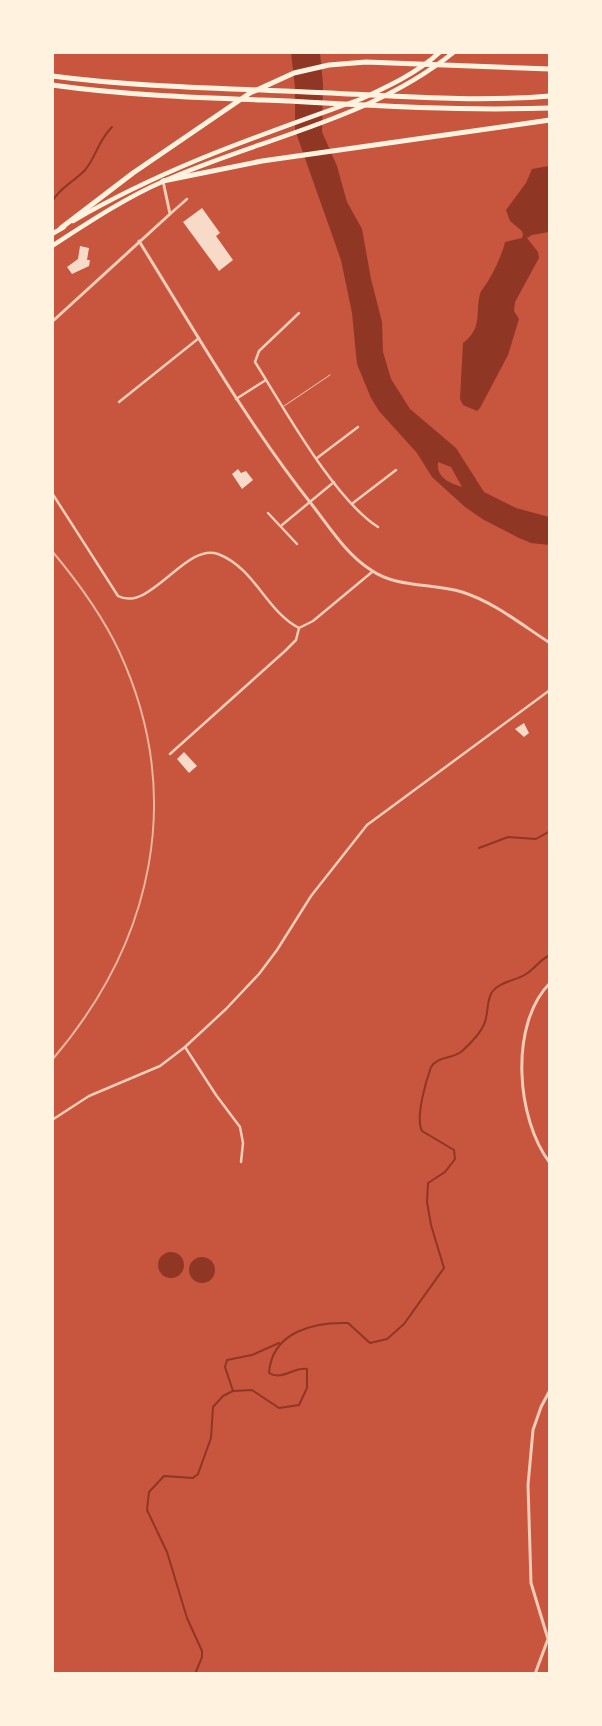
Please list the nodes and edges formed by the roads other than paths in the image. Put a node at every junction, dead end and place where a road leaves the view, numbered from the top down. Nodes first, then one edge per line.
1 (440, 52) edge
2 (454, 52) edge
3 (550, 69) edge
4 (52, 76) edge
5 (52, 85) edge
6 (550, 96) edge
7 (550, 108) edge
8 (550, 120) edge
9 (164, 181) junction
10 (187, 199) dead end
11 (170, 214) junction
12 (61, 228) junction
13 (52, 234) edge
14 (139, 241) junction
15 (52, 246) edge
16 (299, 314) dead end
17 (53, 320) edge
18 (199, 338) junction
19 (330, 375) dead end
20 (266, 380) junction
21 (236, 398) junction
22 (120, 402) dead end
23 (283, 406) junction
24 (358, 427) dead end
25 (317, 458) junction
26 (396, 470) dead end
27 (334, 482) junction
28 (52, 493) edge
29 (310, 502) junction
30 (353, 503) junction
31 (268, 513) dead end
32 (282, 525) junction
33 (378, 527) dead end
34 (297, 544) dead end
35 (372, 572) junction
36 (299, 628) junction
37 (550, 643) edge
38 (550, 690) edge
39 (170, 754) dead end
40 (550, 983) edge
41 (185, 1047) junction
42 (52, 1120) edge
43 (241, 1162) dead end
44 (550, 1163) edge
45 (550, 1390) edge
46 (535, 1674) edge

1 - 12 main road
2 - 9 main road
3 - 12 highway
4 - 6 highway
5 - 7 highway
8 - 9 highway
9 - 11 street
9 - 15 main road
10 - 11 street
11 - 14 street
12 - 13 main road
14 - 17 street
14 - 18 street
16 - 20 street
18 - 21 street
18 - 22 street
19 - 23 lane
20 - 21 street
20 - 23 street
21 - 29 street
23 - 25 street
24 - 25 street
25 - 27 street
26 - 30 street
27 - 29 street
27 - 30 street
28 - 36 street
29 - 32 street
29 - 35 street
30 - 33 street
31 - 32 street
32 - 34 street
35 - 36 street
35 - 37 street
36 - 39 street
38 - 41 street
40 - 44 street
41 - 42 street
41 - 43 street
45 - 46 street

